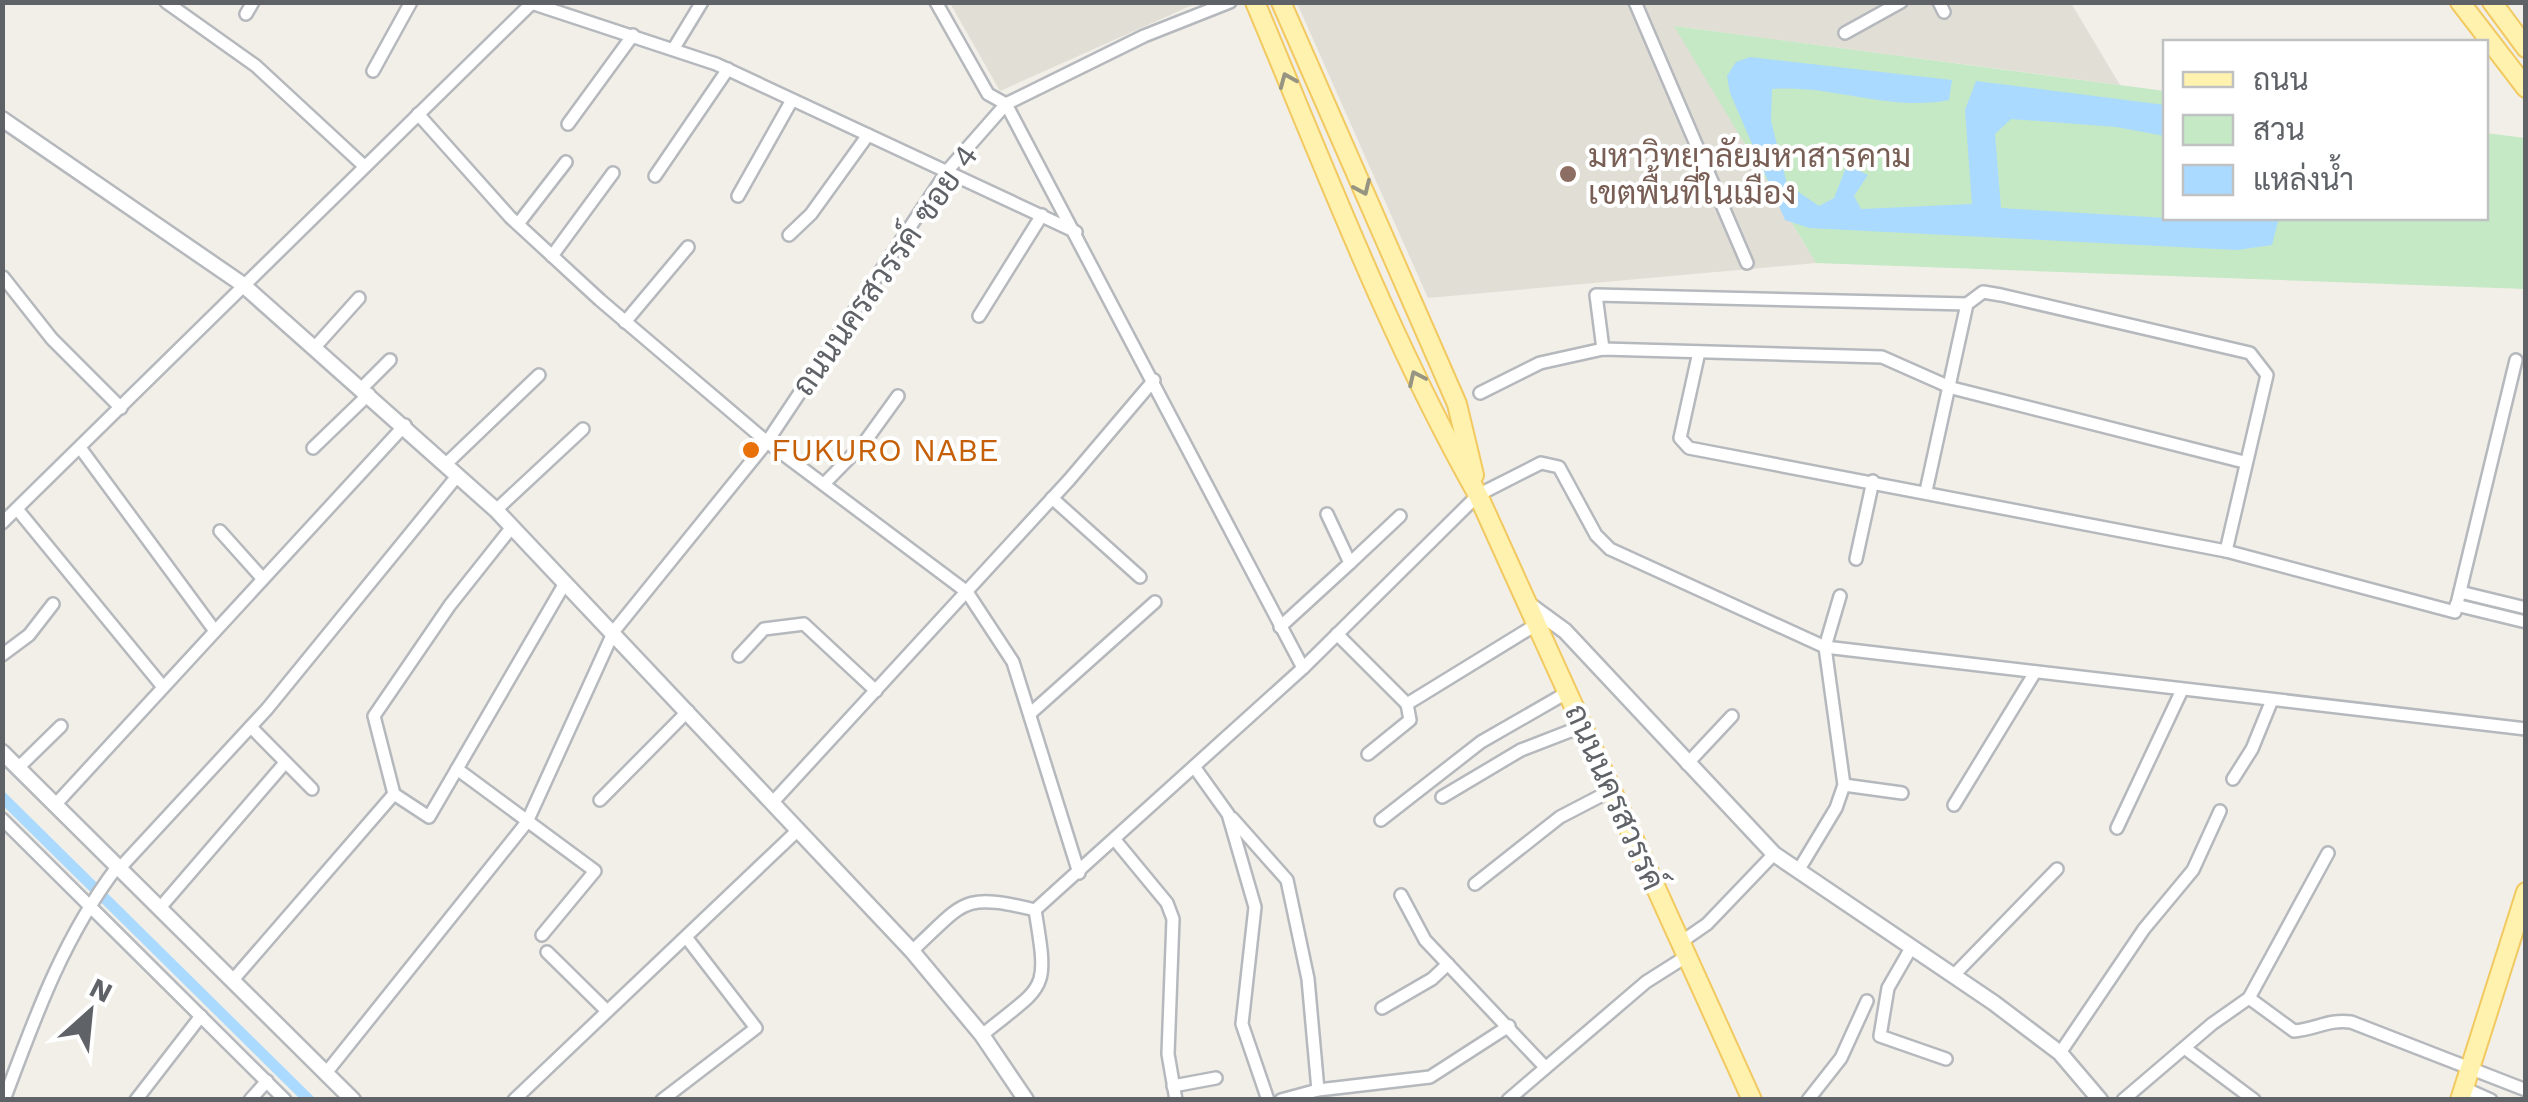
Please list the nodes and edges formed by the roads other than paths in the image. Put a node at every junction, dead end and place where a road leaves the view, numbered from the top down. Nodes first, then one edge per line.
1 (166, 2) edge
2 (196, 2) edge
3 (411, 2) edge
4 (702, 2) edge
5 (936, 2) edge
6 (1230, 2) edge
7 (1255, 2) edge
8 (1280, 2) edge
9 (1635, 2) edge
10 (1900, 2) edge
11 (2460, 2) edge
12 (2492, 2) edge
13 (530, 3) edge
14 (188, 14) junction
15 (1846, 32) dead end
16 (633, 35) junction
17 (2524, 43) edge
18 (674, 48) junction
19 (728, 70) junction
20 (373, 72) dead end
21 (2526, 88) edge
22 (792, 100) junction
23 (1006, 104) junction
24 (418, 114) junction
25 (2, 119) edge
26 (568, 124) dead end
27 (868, 135) junction
28 (566, 162) dead end
29 (364, 166) junction
30 (948, 170) junction
31 (613, 173) dead end
32 (655, 176) dead end
33 (738, 196) dead end
34 (1042, 215) junction
35 (518, 224) junction
36 (1078, 232) junction
37 (789, 235) dead end
38 (688, 247) dead end
39 (552, 256) junction
40 (1747, 263) dead end
41 (4, 277) edge
42 (242, 284) junction
43 (359, 298) dead end
44 (1967, 304) junction
45 (979, 316) dead end
46 (625, 322) junction
47 (316, 348) junction
48 (1604, 349) junction
49 (1699, 352) junction
50 (390, 360) dead end
51 (2516, 360) dead end
52 (539, 375) dead end
53 (1154, 380) junction
54 (1952, 388) junction
55 (366, 391) junction
56 (1480, 393) dead end
57 (898, 396) dead end
58 (121, 408) junction
59 (1462, 417) junction
60 (404, 425) junction
61 (1440, 427) junction
62 (584, 429) dead end
63 (767, 442) junction
64 (313, 448) dead end
65 (81, 449) junction
66 (2244, 462) junction
67 (446, 464) junction
68 (458, 475) junction
69 (1873, 481) junction
70 (824, 484) junction
71 (1926, 491) junction
72 (1478, 495) junction
73 (1052, 498) junction
74 (17, 509) junction
75 (496, 510) junction
76 (1328, 514) dead end
77 (1400, 516) dead end
78 (2, 523) edge
79 (512, 527) junction
80 (220, 531) dead end
81 (2226, 551) junction
82 (1856, 559) dead end
83 (1350, 563) junction
84 (1140, 577) dead end
85 (262, 579) junction
86 (566, 583) junction
87 (967, 592) junction
88 (1840, 596) dead end
89 (2458, 598) junction
90 (1155, 602) dead end
91 (53, 604) dead end
92 (1527, 604) junction
93 (2526, 608) edge
94 (2526, 622) edge
95 (1537, 624) junction
96 (1280, 627) junction
97 (215, 631) junction
98 (614, 631) junction
99 (1337, 634) junction
100 (1824, 647) junction
101 (2, 655) edge
102 (739, 656) dead end
103 (1303, 668) junction
104 (2034, 674) junction
105 (163, 687) junction
106 (2182, 690) junction
107 (876, 691) junction
108 (1568, 692) junction
109 (2272, 700) junction
110 (1407, 704) junction
111 (688, 711) junction
112 (1032, 712) junction
113 (1732, 716) dead end
114 (61, 726) dead end
115 (1583, 726) junction
116 (251, 727) junction
117 (2526, 729) edge
118 (2, 752) edge
119 (1368, 754) dead end
120 (284, 764) junction
121 (1687, 764) junction
122 (18, 768) junction
123 (1195, 768) junction
124 (456, 770) junction
125 (2233, 779) dead end
126 (1844, 785) junction
127 (312, 790) dead end
128 (1612, 790) junction
129 (1902, 793) dead end
130 (394, 794) junction
131 (1442, 798) dead end
132 (600, 800) dead end
133 (772, 803) junction
134 (55, 805) junction
135 (1954, 805) dead end
136 (2220, 811) dead end
137 (1228, 814) junction
138 (3, 820) edge
139 (1381, 820) dead end
140 (527, 822) junction
141 (2118, 828) dead end
142 (797, 831) junction
143 (1116, 840) junction
144 (2328, 853) dead end
145 (1774, 854) junction
146 (118, 868) junction
147 (2057, 869) dead end
148 (1798, 871) junction
149 (1079, 873) junction
150 (1475, 884) dead end
151 (2526, 892) edge
152 (1400, 895) dead end
153 (89, 904) junction
154 (159, 908) junction
155 (1035, 910) junction
156 (542, 934) dead end
157 (686, 937) junction
158 (1911, 948) junction
159 (1684, 949) junction
160 (912, 951) junction
161 (546, 952) dead end
162 (1448, 964) junction
163 (1953, 976) junction
164 (232, 982) junction
165 (2250, 998) junction
166 (1868, 1001) dead end
167 (1382, 1008) dead end
168 (607, 1011) junction
169 (201, 1016) junction
170 (1509, 1026) junction
171 (982, 1035) junction
172 (2186, 1049) junction
173 (2060, 1053) junction
174 (1946, 1059) dead end
175 (2471, 1066) junction
176 (1545, 1067) junction
177 (326, 1073) junction
178 (1216, 1078) dead end
179 (266, 1081) junction
180 (1364, 1085) junction
181 (1174, 1086) junction
182 (1521, 1086) junction
183 (1318, 1090) junction
184 (2526, 1090) edge
185 (2462, 1094) edge
186 (4, 1100) edge
187 (136, 1100) edge
188 (250, 1100) edge
189 (285, 1100) edge
190 (353, 1100) edge
191 (514, 1100) edge
192 (662, 1100) edge
193 (1026, 1100) edge
194 (1176, 1100) edge
195 (1268, 1100) edge
196 (1281, 1100) edge
197 (1368, 1100) edge
198 (1508, 1100) edge
199 (1532, 1100) edge
200 (1752, 1100) edge
201 (1808, 1100) edge
202 (2100, 1100) edge
203 (2123, 1100) edge
204 (2254, 1100) edge
205 (2491, 1100) edge

1 - 14 street
2 - 14 street
3 - 20 street
4 - 18 street
5 - 23 street
6 - 23 street, ถนนนครสวรรค์ ซอย 4
61 -> 7 main road, ถนนนครสวรรค์
8 -> 59 main road, ถนนนครสวรรค์
9 - 40 street
10 - 15 street
11 - 21 main road
12 - 17 main road
13 - 16 street
13 - 24 street
14 - 29 street
16 - 18 street
16 - 26 street
18 - 19 street
19 - 22 street
19 - 32 street
22 - 27 street
22 - 33 street
23 - 30 street, ถนนนครสวรรค์ ซอย 4
23 - 36 street
24 - 29 street
24 - 35 street
25 - 42 street
27 - 30 street
27 - 37 street
28 - 35 street
29 - 42 street
30 - 34 street
30 - 63 street, ถนนนครสวรรค์ ซอย 4
31 - 39 street
34 - 36 street
34 - 45 street
35 - 39 street
36 - 53 street
38 - 46 street
39 - 46 street
41 - 58 street
42 - 47 street
42 - 58 street
43 - 47 street
44 - 48 street
44 - 54 street
44 - 66 street
46 - 63 street
47 - 55 street
48 - 49 street
48 - 56 street
49 - 54 street
49 - 69 street
50 - 55 street
51 - 89 street
52 - 67 street
53 - 73 street
53 - 96 street
54 - 66 street
54 - 71 street
55 - 60 street
55 - 64 street
57 - 70 street
58 - 65 street
59 - 61 main road
59 - 72 main road, ถนนนครสวรรค์
60 - 67 street
60 - 85 street
61 - 72 main road, ถนนนครสวรรค์
62 - 75 street
63 - 70 street
63 - 98 street, ถนนนครสวรรค์ ซอย 4
65 - 74 street
65 - 97 street
66 - 81 street
67 - 68 street
68 - 75 street
68 - 116 street
69 - 71 street
69 - 82 street
70 - 87 street
71 - 81 street
72 - 92 main road, ถนนนครสวรรค์
72 - 99 street
72 - 100 street
73 - 84 street
73 - 87 street
74 - 78 street
74 - 105 street
75 - 79 street
76 - 83 street
77 - 83 street
79 - 86 street
79 - 130 street
80 - 85 street
81 - 89 street
83 - 96 street
85 - 97 street
86 - 98 street
86 - 124 street
87 - 107 street
87 - 112 street
88 - 100 street
89 - 93 street
89 - 94 street
90 - 112 street
91 - 101 street
92 - 95 main road, ถนนนครสวรรค์
92 - 121 street
95 - 108 main road, ถนนนครสวรรค์
95 - 110 street
96 - 103 street
97 - 105 street
98 - 111 street
98 - 140 street, ถนนนครสวรรค์ ซอย 4
99 - 103 street
99 - 110 street
100 - 104 street
100 - 126 street
102 - 107 street
103 - 123 street
104 - 106 street
104 - 135 street
105 - 134 street
106 - 109 street
106 - 141 street
107 - 133 street
108 - 115 main road, ถนนนครสวรรค์
108 - 139 street
109 - 117 street
109 - 125 street
110 - 119 street
111 - 132 street
111 - 133 street
112 - 149 street
113 - 121 street
114 - 122 street
115 - 128 main road, ถนนนครสวรรค์
115 - 131 street
116 - 120 street
116 - 146 street
118 - 122 street
120 - 127 street
120 - 154 street
121 - 145 street
122 - 134 street
123 - 137 street
123 - 143 street
124 - 130 street
124 - 140 street
126 - 129 street
126 - 148 street
128 - 150 street
128 - 159 main road, ถนนนครสวรรค์
130 - 164 street
133 - 142 street
134 - 146 street
136 - 173 street
137 - 183 street
137 - 195 street
138 - 153 street
140 - 156 street
140 - 177 street, ถนนนครสวรรค์ ซอย 4
142 - 157 street
142 - 160 street
143 - 149 street
143 - 181 street
144 - 165 street
145 - 148 street
145 - 159 street
146 - 153 street
146 - 154 street
147 - 163 street
148 - 158 street
149 - 155 street
151 - 175 main road
152 - 162 street
153 - 169 street
153 - 186 street
154 - 164 street
155 - 160 street
155 - 171 street
157 - 168 street
157 - 192 street
158 - 163 street
158 - 174 street
159 - 176 street
159 - 200 main road, ถนนนครสวรรค์
160 - 171 street
161 - 168 street
162 - 167 street
162 - 170 street
163 - 173 street
164 - 177 street
165 - 172 street
165 - 175 street
166 - 201 street
168 - 191 street
169 - 179 street
169 - 187 street
170 - 176 street
170 - 180 street
171 - 193 street
172 - 203 street
172 - 204 street
173 - 202 street
175 - 184 street
175 - 185 main road
176 - 182 street
177 - 190 street
178 - 181 street
179 - 188 street
179 - 189 street
180 - 183 street
180 - 197 street
181 - 194 street
182 - 198 street
182 - 199 street
183 - 196 street
185 - 205 street

